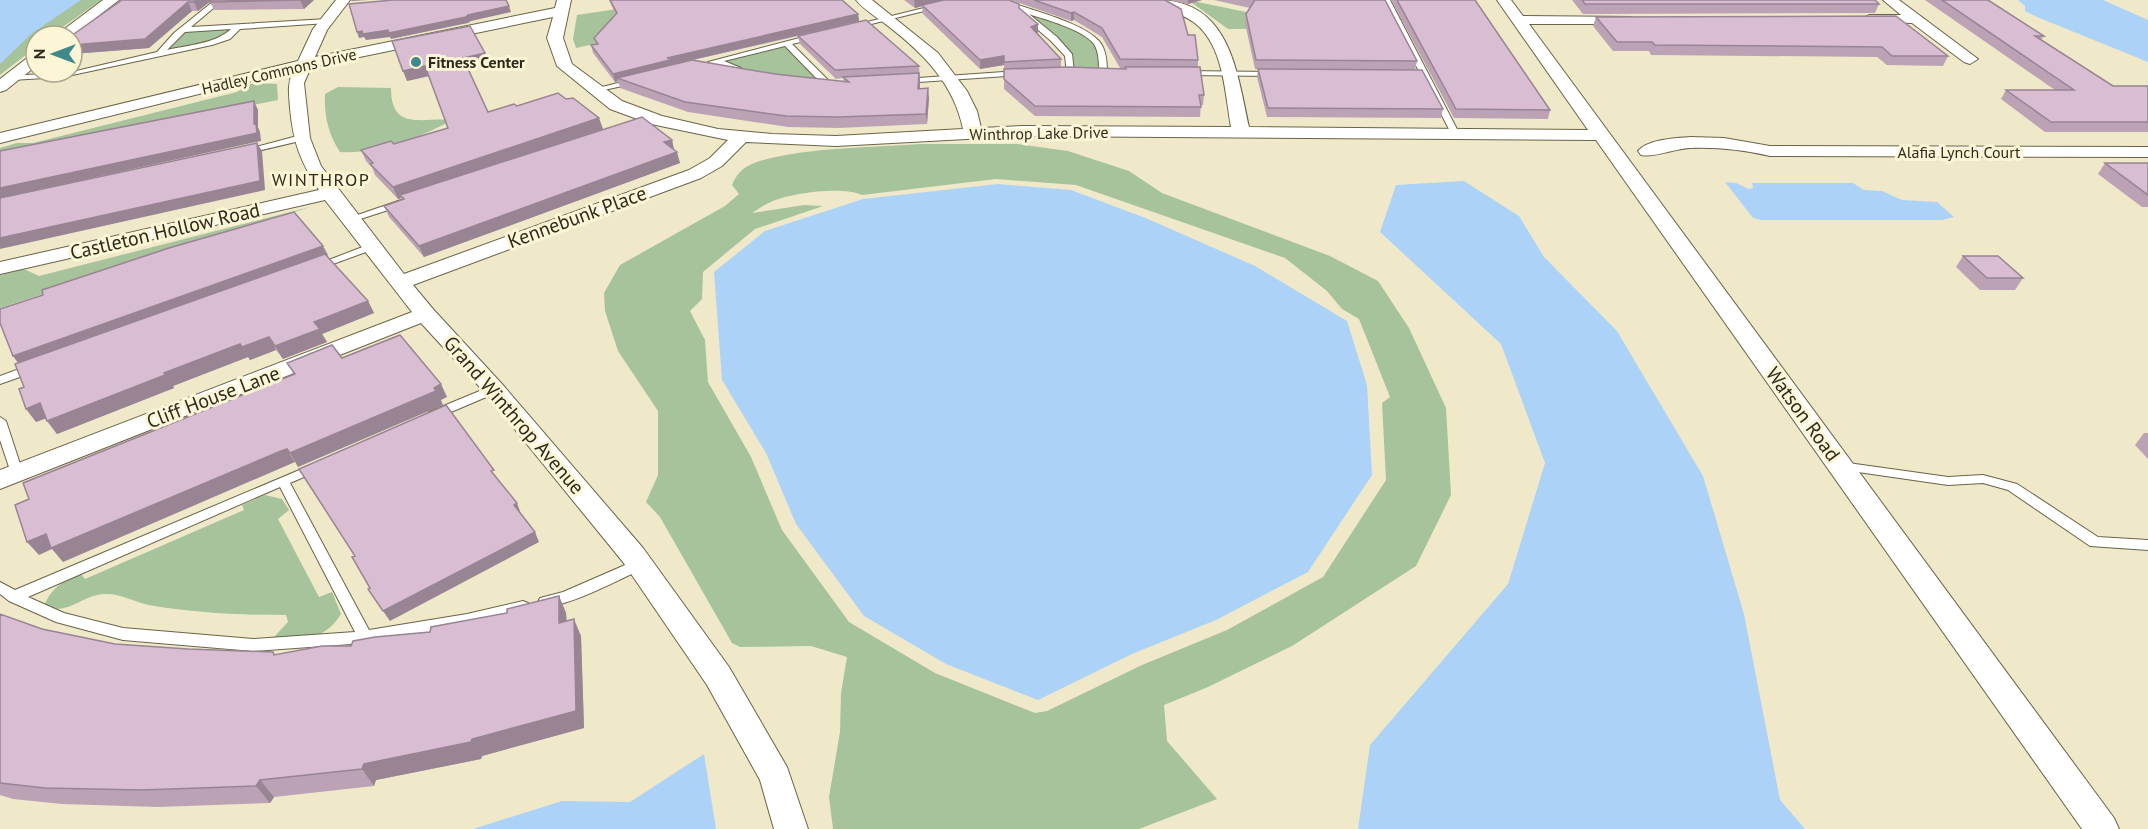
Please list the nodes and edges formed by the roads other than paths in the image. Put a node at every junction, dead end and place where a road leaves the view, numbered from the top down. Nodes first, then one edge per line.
1 (112, 0) edge
2 (219, 0) edge
3 (863, 0) edge
4 (964, 0) edge
5 (998, 0) edge
6 (1164, 0) edge
7 (1386, 0) edge
8 (1504, 0) edge
9 (1890, 0) edge
10 (562, 6) edge
11 (338, 9) edge
12 (1020, 10) junction
13 (887, 19) junction
14 (1857, 19) edge
15 (1916, 19) junction
16 (1518, 20) junction
17 (1644, 20) edge
18 (79, 24) edge
19 (239, 26) junction
20 (850, 28) edge
21 (184, 30) junction
22 (829, 33) edge
23 (786, 43) junction
24 (160, 54) junction
25 (1970, 59) dead end
26 (716, 61) junction
27 (704, 63) edge
28 (303, 64) junction
29 (24, 68) edge
30 (746, 72) edge
31 (1032, 72) edge
32 (1060, 72) edge
33 (1070, 72) junction
34 (1081, 72) edge
35 (1092, 72) edge
36 (1103, 72) junction
37 (1115, 72) edge
38 (1174, 73) edge
39 (1228, 74) junction
40 (1283, 74) edge
41 (1413, 74) edge
42 (1424, 74) junction
43 (646, 78) edge
44 (952, 78) junction
45 (808, 81) edge
46 (897, 81) edge
47 (5, 83) edge
48 (594, 90) junction
49 (651, 118) junction
50 (632, 124) edge
51 (1241, 132) junction
52 (973, 133) junction
53 (1455, 134) junction
54 (742, 136) junction
55 (0, 138) edge
56 (301, 138) junction
57 (1609, 143) junction
58 (2148, 152) edge
59 (234, 154) edge
60 (330, 193) junction
61 (409, 200) edge
62 (351, 219) junction
63 (373, 246) junction
64 (0, 268) edge
65 (304, 271) edge
66 (402, 282) junction
67 (425, 314) junction
68 (45, 364) edge
69 (0, 380) edge
70 (494, 389) junction
71 (422, 420) edge
72 (0, 421) edge
73 (326, 462) edge
74 (1840, 466) junction
75 (9, 476) edge
76 (283, 481) junction
77 (2148, 545) edge
78 (639, 564) junction
79 (0, 587) edge
80 (14, 597) junction
81 (365, 637) junction
82 (792, 829) edge
83 (2102, 829) edge

1 - 18 street
2 - 21 lane
3 - 13 street
4 - 13 lane
5 - 12 lane
6 - 39 street
7 - 42 lane
8 - 16 street, Watson Road
9 - 15 street
10 - 28 street, Hadley Commons Drive
10 - 48 street, Winthrop Lake Drive
11 - 19 lane
11 - 28 street, Grand Winthrop Avenue
12 - 33 lane
12 - 36 lane
13 - 20 lane
13 - 44 street
14 - 15 street
15 - 25 street
16 - 17 street
16 - 57 street, Watson Road
19 - 21 lane
19 - 24 lane
21 - 24 lane
22 - 23 lane
23 - 26 lane
23 - 45 lane
24 - 47 lane
26 - 27 lane
26 - 30 lane
28 - 55 street, Hadley Commons Drive
28 - 56 street, Grand Winthrop Avenue
29 - 47 street
31 - 44 lane
32 - 33 lane
33 - 34 lane
35 - 36 lane
36 - 37 lane
38 - 39 lane
39 - 40 lane
39 - 51 street
41 - 42 lane
42 - 53 lane
43 - 48 lane
44 - 46 lane
44 - 52 street
48 - 49 street, Winthrop Lake Drive
49 - 50 lane
49 - 54 street, Winthrop Lake Drive
51 - 52 street, Winthrop Lake Drive
51 - 53 street, Winthrop Lake Drive
52 - 54 street, Winthrop Lake Drive
53 - 57 street, Winthrop Lake Drive
54 - 66 street, Kennebunk Place
56 - 59 lane
56 - 60 street, Grand Winthrop Avenue
57 - 58 street, Alafia Lynch Court
57 - 74 street, Watson Road
60 - 62 street, Grand Winthrop Avenue
60 - 64 street, Castleton Hollow Road
61 - 62 lane
62 - 63 street, Grand Winthrop Avenue
63 - 65 lane
63 - 66 street, Grand Winthrop Avenue
66 - 67 street, Grand Winthrop Avenue
67 - 70 street, Grand Winthrop Avenue
67 - 75 street, Cliff House Lane
68 - 69 lane
70 - 71 lane
70 - 78 street, Grand Winthrop Avenue
72 - 75 lane
73 - 76 lane
74 - 77 lane
74 - 83 street, Watson Road
76 - 80 lane
76 - 81 lane
78 - 81 lane
78 - 82 street, Grand Winthrop Avenue
79 - 80 lane
80 - 81 lane

